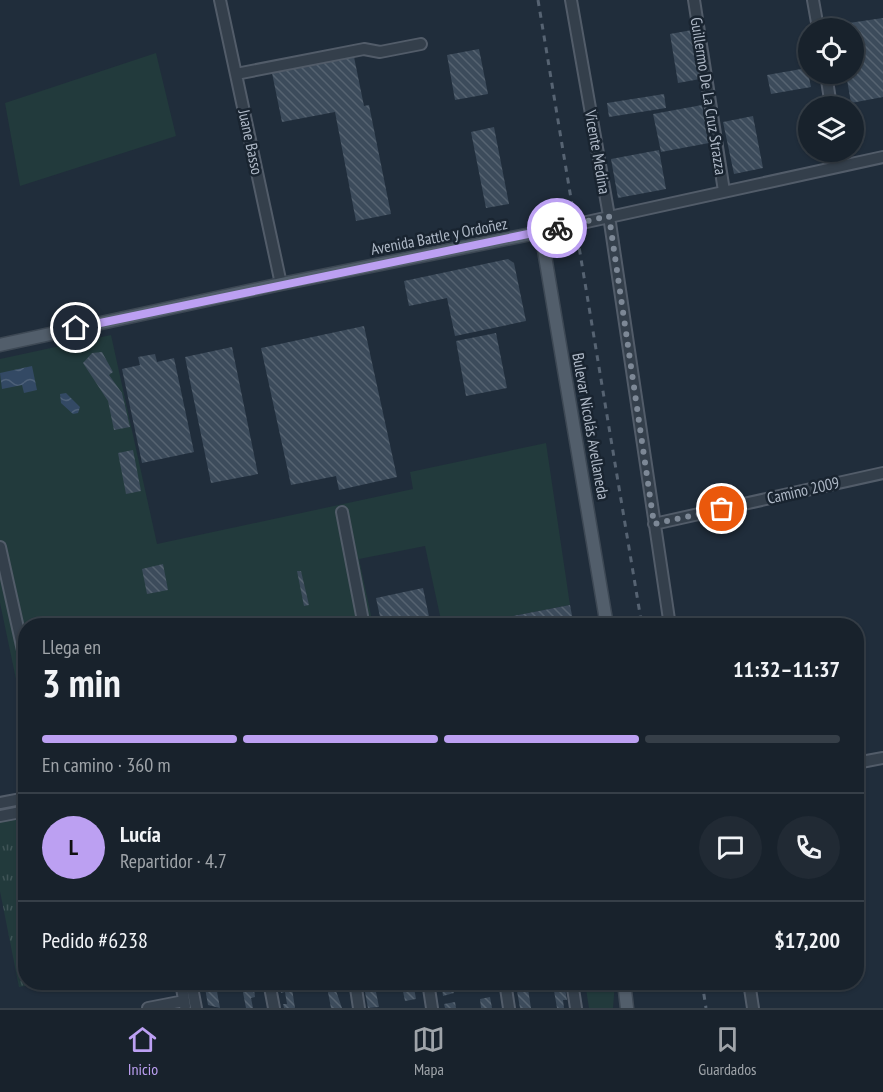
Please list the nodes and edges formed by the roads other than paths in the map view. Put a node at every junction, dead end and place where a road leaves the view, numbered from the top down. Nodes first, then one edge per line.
1 (220, 0) edge
2 (571, 0) edge
3 (694, 0) edge
4 (813, 0) edge
5 (816, 18) edge
6 (421, 44) dead end
7 (236, 74) junction
8 (883, 157) edge
9 (840, 162) edge
10 (841, 166) junction
11 (724, 191) junction
12 (609, 216) junction
13 (542, 232) junction
14 (281, 284) junction
15 (0, 345) edge
16 (883, 472) edge
17 (342, 512) dead end
18 (654, 524) junction
19 (0, 547) edge
20 (362, 618) edge
21 (607, 618) edge
22 (669, 618) edge
23 (18, 628) edge
24 (883, 758) edge
25 (864, 762) edge
26 (18, 800) edge
27 (0, 803) edge
28 (18, 812) edge
29 (0, 816) edge
30 (182, 990) edge
31 (193, 990) edge
32 (271, 990) edge
33 (356, 990) edge
34 (429, 990) edge
35 (506, 990) edge
36 (573, 990) edge
37 (621, 990) edge
38 (624, 990) edge
39 (750, 990) edge
40 (185, 1005) edge
41 (148, 1008) edge
42 (196, 1008) edge
43 (274, 1008) edge
44 (359, 1008) edge
45 (432, 1008) edge
46 (509, 1008) edge
47 (576, 1008) edge
48 (618, 1008) edge
49 (627, 1008) edge
50 (753, 1008) edge

1 - 7 street, Juane Basso
2 - 12 street, Vicente Medina
3 - 11 street, Guillermo De La Cruz Strazza
4 - 5 street
6 - 7 street
7 - 14 street, Juane Basso
8 - 10 street, Avenida Battle y Ordoñez
9 - 10 street
10 - 11 street, Avenida Battle y Ordoñez
11 - 12 street, Avenida Battle y Ordoñez
12 - 13 street, Avenida Battle y Ordoñez
12 - 18 street, Vicente Medina
13 - 14 main road, Avenida Battle y Ordoñez
13 - 21 main road, Bulevar Nicolás Avellaneda
14 - 15 main road, Avenida Battle y Ordoñez
16 - 18 street, Camino 2009
17 - 20 street
18 - 22 street, Vicente Medina
19 - 23 street
24 - 25 street
26 - 27 street
28 - 29 street
30 - 40 street
31 - 42 street
32 - 43 street
33 - 44 street
34 - 45 street
35 - 46 street
36 - 47 street
37 - 48 main road
38 - 49 main road
39 - 50 street
40 - 41 street

